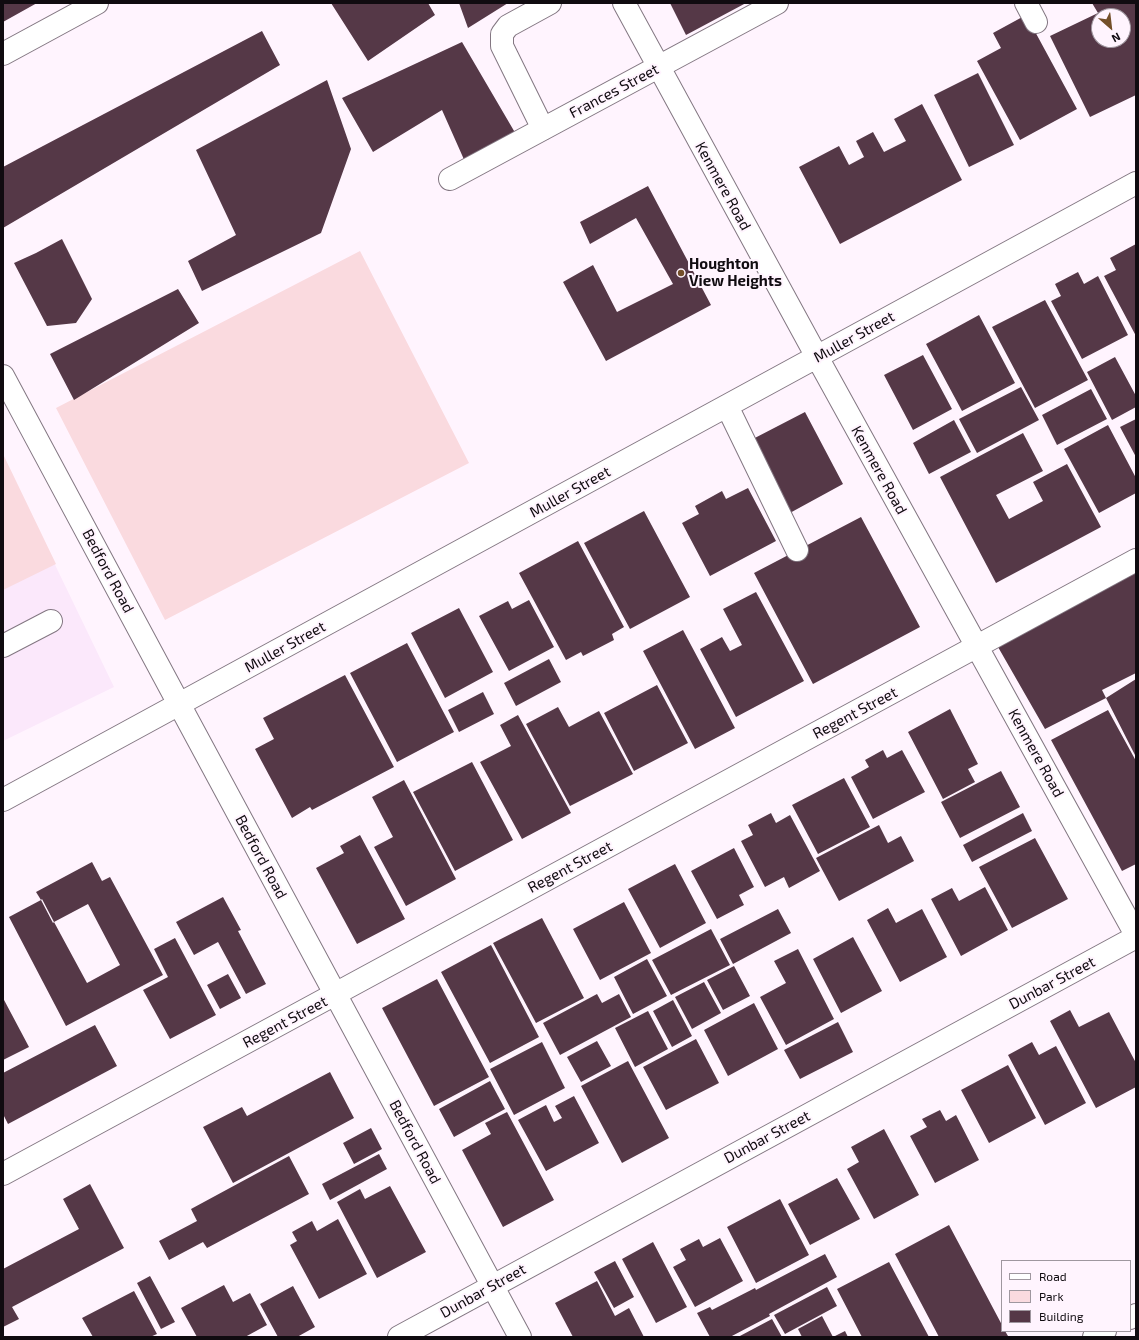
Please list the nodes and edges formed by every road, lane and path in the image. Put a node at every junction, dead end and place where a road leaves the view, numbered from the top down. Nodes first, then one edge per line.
1 (97, 3) edge
2 (550, 3) edge
3 (624, 3) edge
4 (777, 3) edge
5 (1026, 3) edge
6 (1036, 22) dead end
7 (3, 54) edge
8 (658, 67) junction
9 (543, 129) junction
10 (450, 179) dead end
11 (1136, 184) edge
12 (817, 357) junction
13 (3, 376) edge
14 (727, 406) junction
15 (796, 550) dead end
16 (1136, 560) edge
17 (51, 621) dead end
18 (3, 646) edge
19 (977, 647) junction
20 (179, 704) junction
21 (3, 800) edge
22 (1136, 936) edge
23 (336, 994) junction
24 (3, 1174) edge
25 (493, 1286) junction
26 (1103, 1332) edge
27 (399, 1337) edge
28 (520, 1337) edge
29 (1094, 1337) edge

1 - 7 street
2 - 9 street
3 - 8 street, Kenmere Road
4 - 8 street, Frances Street
5 - 6 street
8 - 9 street, Frances Street
8 - 12 street, Kenmere Road
9 - 10 street, Frances Street
11 - 12 street, Muller Street
12 - 14 street, Muller Street
12 - 19 street, Kenmere Road
13 - 20 street, Bedford Road
14 - 15 street
14 - 20 street, Muller Street
16 - 19 street, Regent Street
17 - 18 street
19 - 22 street, Kenmere Road
19 - 23 street, Regent Street
20 - 21 street, Muller Street
20 - 23 street, Bedford Road
22 - 25 street, Dunbar Street
23 - 24 street, Regent Street
23 - 25 street, Bedford Road
25 - 27 street, Dunbar Street
25 - 28 street, Bedford Road
26 - 29 street

